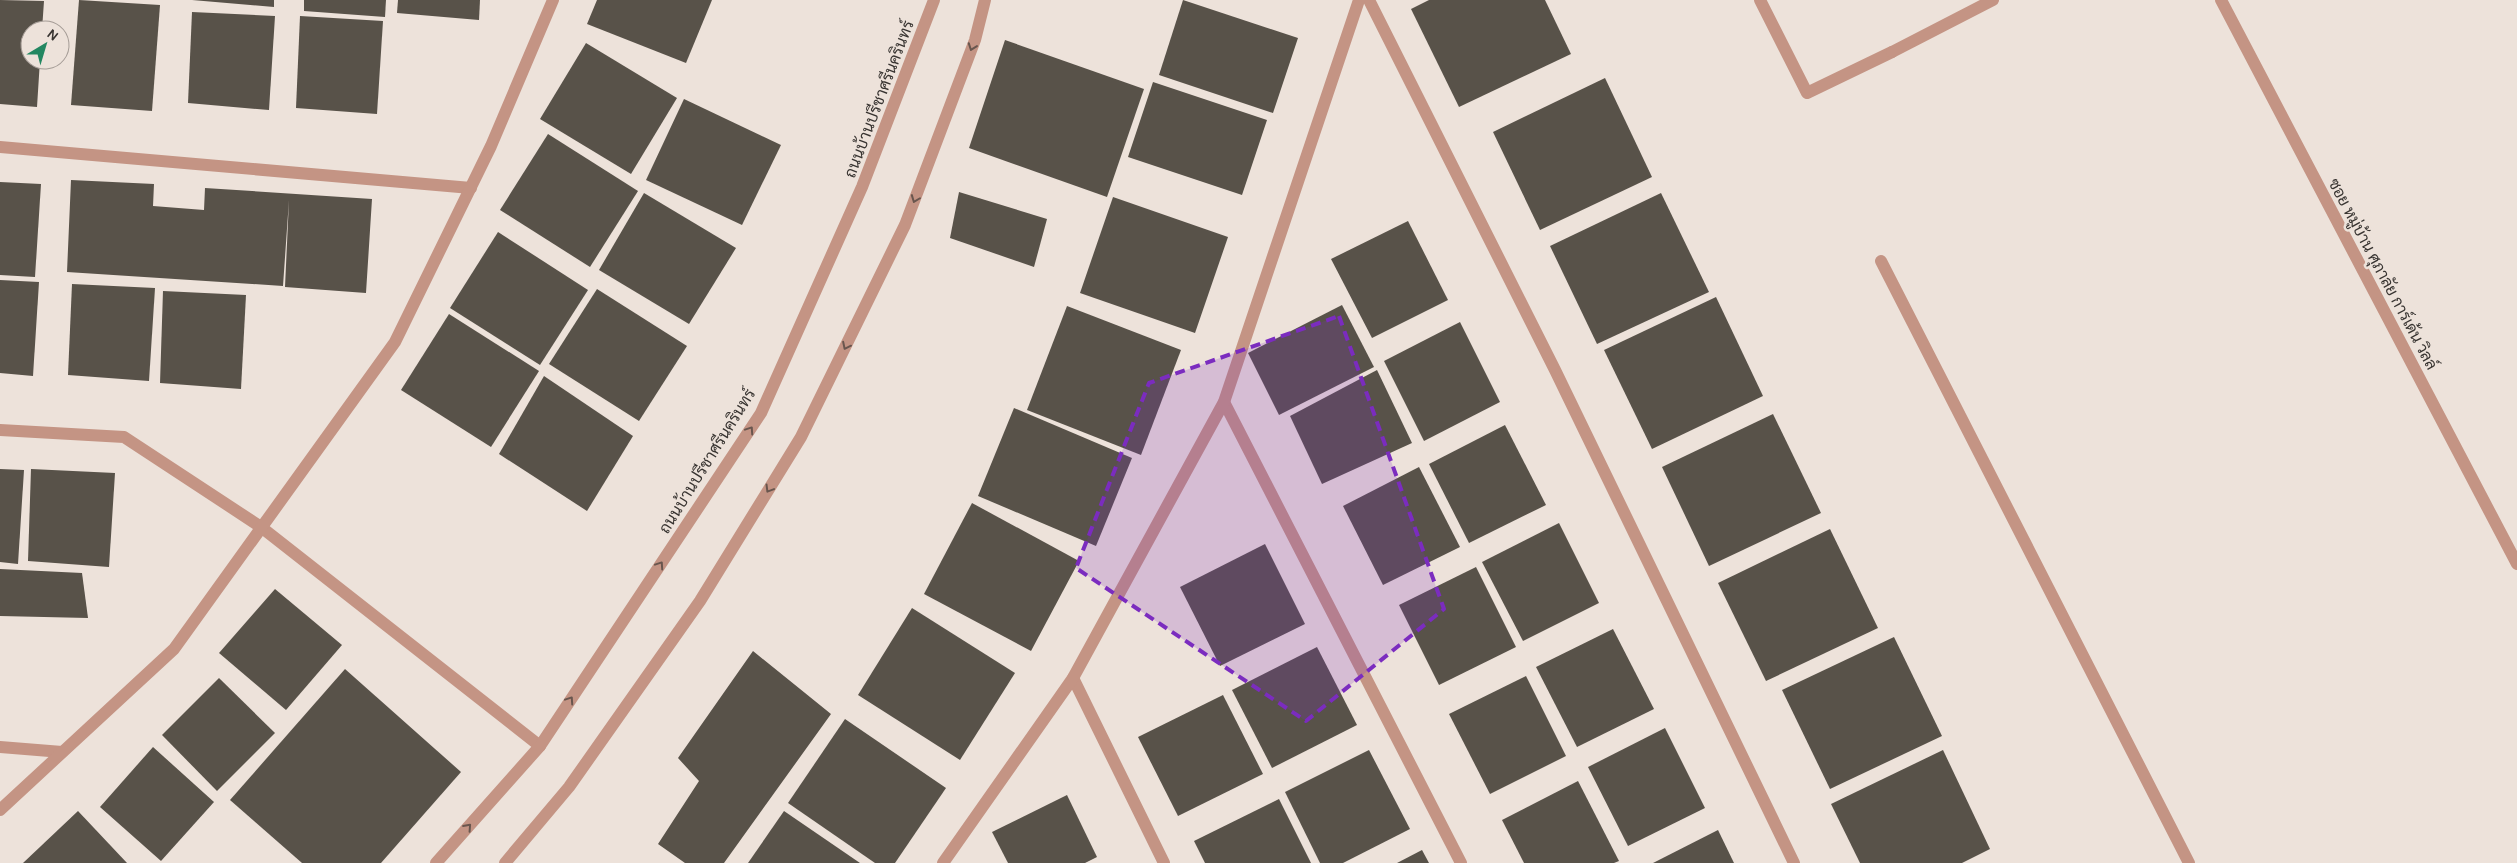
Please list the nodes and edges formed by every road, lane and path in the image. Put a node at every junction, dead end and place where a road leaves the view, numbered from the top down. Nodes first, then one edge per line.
1 (553, 0) edge
2 (934, 0) edge
3 (985, 0) edge
4 (1360, 0) edge
5 (1369, 0) edge
6 (1760, 0) edge
7 (1993, 0) edge
8 (2221, 0) edge
9 (0, 147) edge
10 (471, 188) junction
11 (1881, 260) dead end
12 (1224, 402) junction
13 (0, 430) edge
14 (262, 528) junction
15 (2517, 564) edge
16 (1073, 678) junction
17 (540, 746) junction
18 (0, 747) edge
19 (62, 752) junction
20 (0, 810) edge
21 (436, 863) edge
22 (504, 863) edge
23 (943, 863) edge
24 (1164, 863) edge
25 (1461, 863) edge
26 (1794, 863) edge
27 (2189, 863) edge

1 - 10 street
17 -> 2 street, ถนนบ้านปรีชาศรีนครินทร์
3 -> 22 street
4 - 12 street
5 - 26 street
6 - 7 street
8 - 15 street, ซอย หมู่บ้าน ศุภาลัย การ์เด้น วิลล์
9 - 10 street
10 - 14 street
11 - 27 street
12 - 16 street
12 - 25 street
13 - 14 street
14 - 17 street
14 - 19 street
16 - 23 street
16 - 24 street
21 -> 17 street, ถนนบ้านปรีชาศรีนครินทร์
18 - 19 street
19 - 20 street

